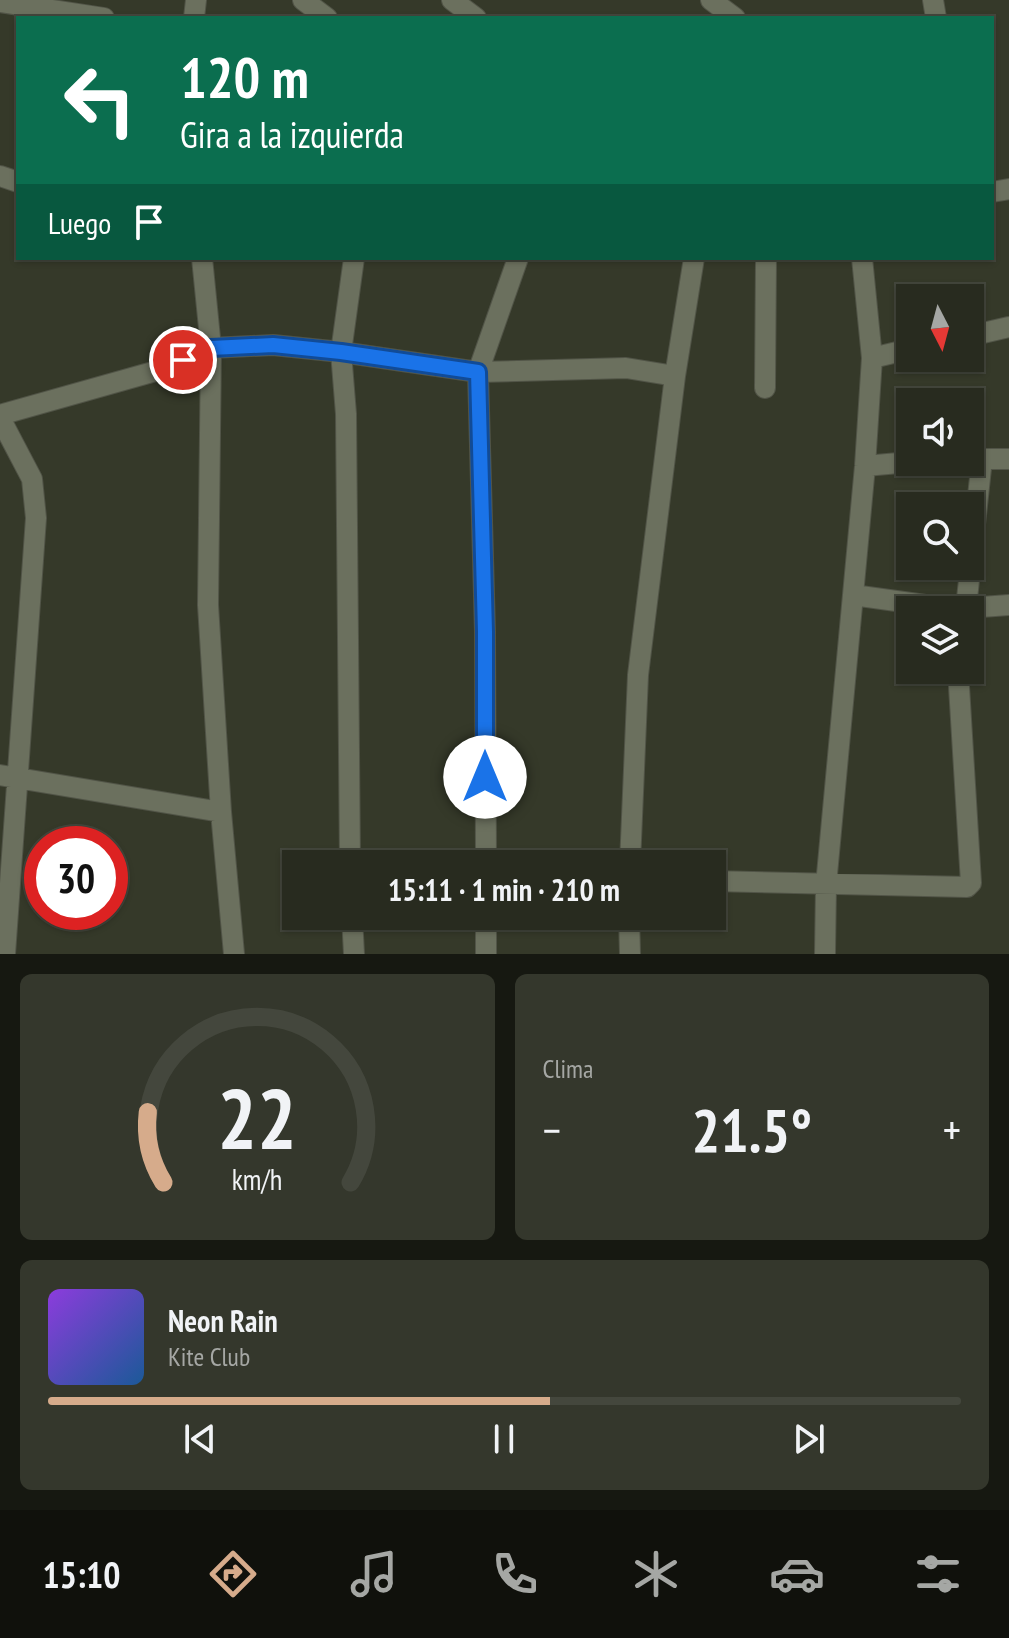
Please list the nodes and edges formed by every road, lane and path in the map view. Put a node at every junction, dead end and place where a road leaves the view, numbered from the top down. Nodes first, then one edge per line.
1 (303, 0) edge
2 (452, 0) edge
3 (711, 0) edge
4 (0, 2) edge
5 (91, 16) edge
6 (324, 16) edge
7 (473, 16) edge
8 (732, 16) edge
9 (202, 260) edge
10 (354, 260) edge
11 (517, 260) edge
12 (694, 260) edge
13 (766, 260) edge
14 (862, 260) edge
15 (1009, 327) edge
16 (984, 333) edge
17 (211, 348) junction
18 (341, 352) junction
19 (896, 352) edge
20 (872, 358) junction
21 (478, 372) junction
22 (675, 376) junction
23 (765, 388) dead end
24 (0, 416) edge
25 (984, 459) edge
26 (1009, 459) edge
27 (896, 463) edge
28 (865, 466) junction
29 (974, 476) edge
30 (853, 595) junction
31 (960, 596) edge
32 (896, 601) edge
33 (1009, 605) edge
34 (984, 607) edge
35 (959, 684) edge
36 (9, 776) edge
37 (221, 812) junction
38 (350, 850) edge
39 (486, 850) edge
40 (631, 850) edge
41 (726, 881) edge
42 (826, 885) junction
43 (353, 930) edge
44 (486, 930) edge
45 (629, 930) edge
46 (5, 954) edge
47 (234, 954) edge
48 (354, 954) edge
49 (486, 954) edge
50 (630, 954) edge
51 (825, 954) edge

1 - 6 street
2 - 7 street
3 - 8 street
4 - 5 street
9 - 17 street
10 - 18 street
11 - 21 street
12 - 22 street
13 - 23 street
14 - 20 street
15 - 16 street
17 - 18 street
17 - 24 street
17 - 37 street
18 - 21 street
18 - 38 street
19 - 20 street
20 - 28 street
21 - 22 street
21 - 39 street
22 - 40 street
24 - 36 street
25 - 26 street
27 - 28 street
28 - 30 street
29 - 31 street
30 - 32 street
30 - 42 street
33 - 34 street
35 - 42 street
36 - 37 street
36 - 46 street
37 - 47 street
41 - 42 street
42 - 51 street
43 - 48 street
44 - 49 street
45 - 50 street

